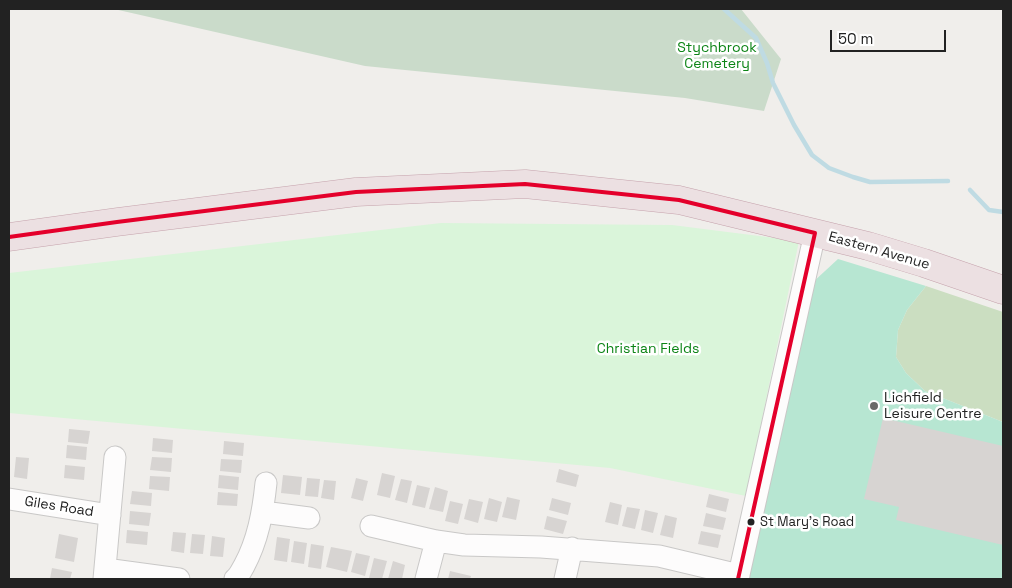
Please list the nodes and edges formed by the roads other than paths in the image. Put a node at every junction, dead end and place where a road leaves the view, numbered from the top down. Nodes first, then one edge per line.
1 (815, 232) junction
2 (9, 237) edge
3 (1003, 290) edge
4 (115, 457) dead end
5 (266, 483) dead end
6 (9, 499) edge
7 (263, 512) junction
8 (110, 515) junction
9 (309, 518) dead end
10 (384, 524) dead end
11 (436, 541) junction
12 (572, 548) junction
13 (104, 574) edge
14 (739, 577) edge
15 (178, 579) edge
16 (235, 579) edge
17 (426, 579) edge
18 (565, 579) edge

1 - 2 highway, Eastern Avenue
1 - 3 highway, Eastern Avenue
1 - 14 street
4 - 8 street, Giles Road
5 - 7 street
6 - 8 street, Giles Road
7 - 9 street
7 - 16 street
8 - 13 street, Giles Road
10 - 11 street
11 - 12 street
11 - 17 street
12 - 14 street
12 - 18 street
13 - 15 street, Giles Road

